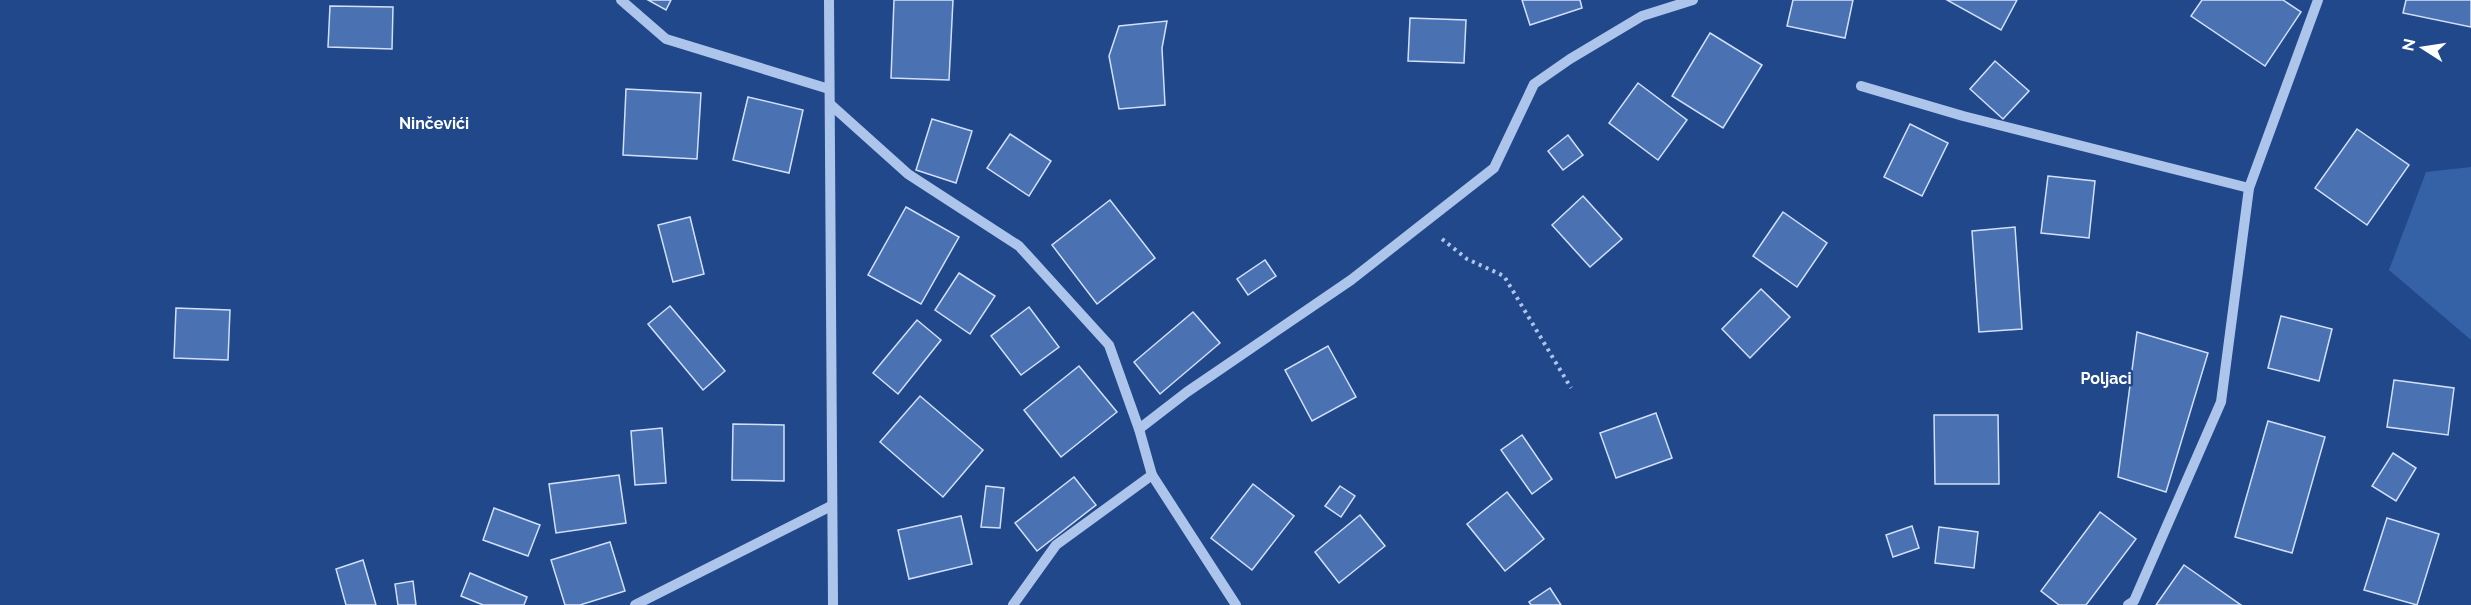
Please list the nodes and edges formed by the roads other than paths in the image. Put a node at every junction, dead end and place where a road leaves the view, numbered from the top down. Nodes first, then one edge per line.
1 (621, 0) edge
2 (829, 0) edge
3 (1693, 0) edge
4 (2318, 0) edge
5 (1861, 86) dead end
6 (829, 89) junction
7 (830, 104) junction
8 (2249, 188) junction
9 (1139, 429) junction
10 (1152, 475) junction
11 (831, 506) junction
12 (635, 605) edge
13 (833, 605) edge
14 (1013, 605) edge
15 (1236, 605) edge
16 (2128, 605) edge

1 - 6 street
2 - 6 street
3 - 9 street
4 - 8 street
5 - 8 street
6 - 7 street
7 - 9 street
7 - 11 street
8 - 16 street
9 - 10 street
10 - 14 street
10 - 15 street
11 - 12 street
11 - 13 street

